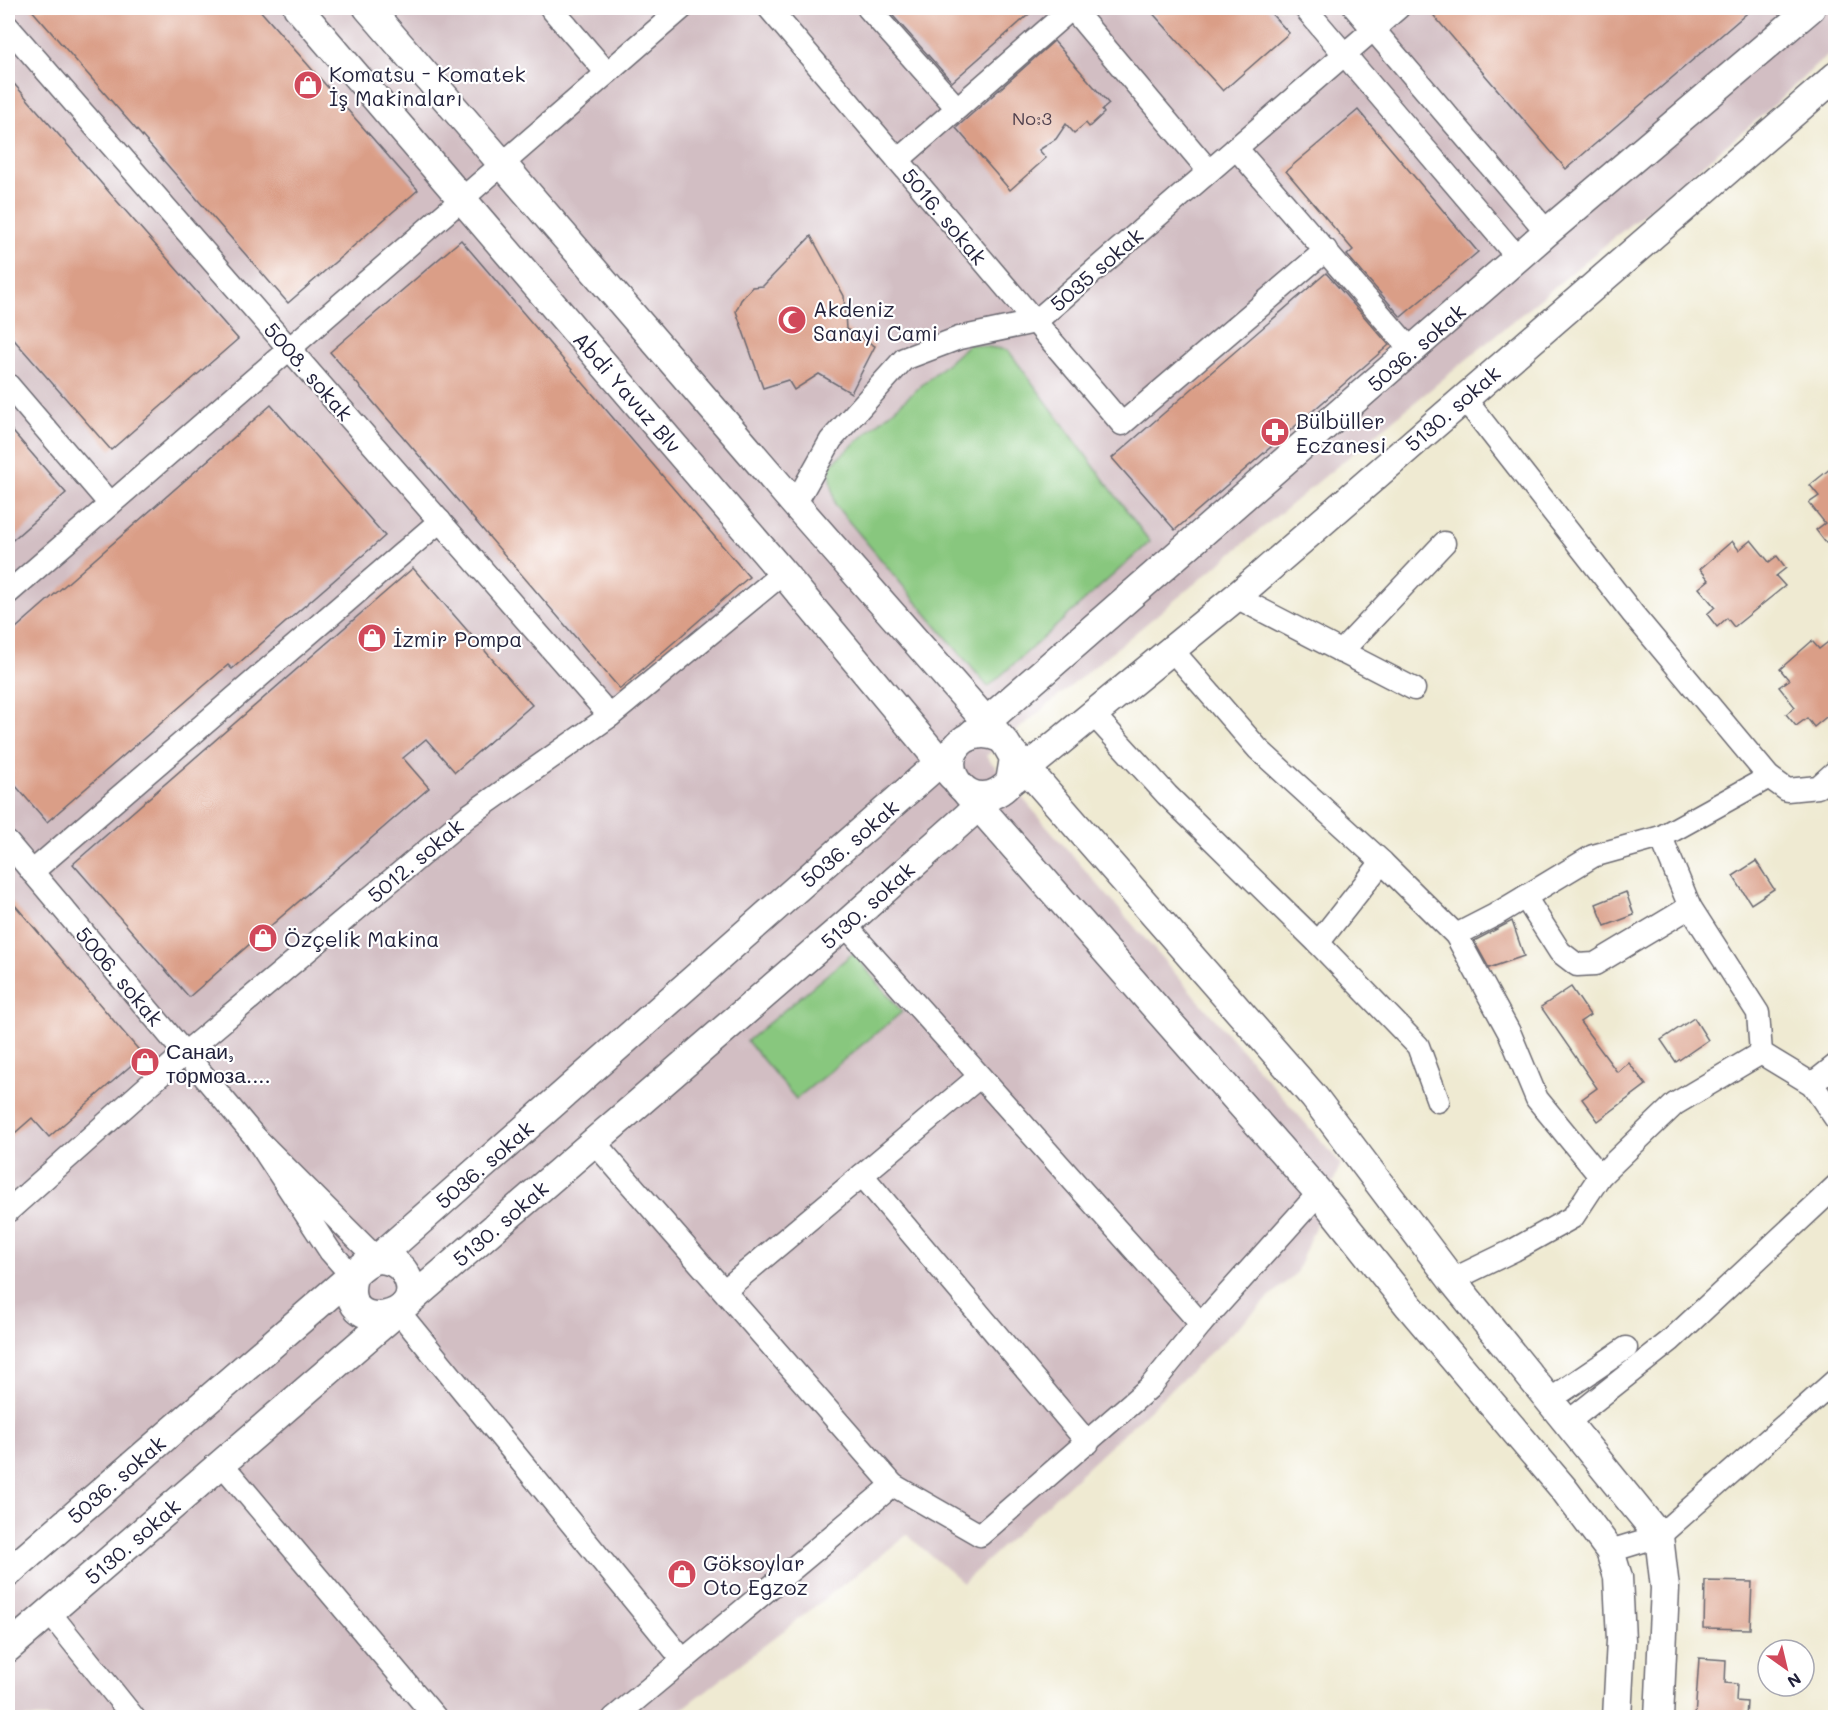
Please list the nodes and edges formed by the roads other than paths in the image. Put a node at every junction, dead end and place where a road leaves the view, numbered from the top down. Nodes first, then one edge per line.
1 (298, 8) edge
2 (368, 8) edge
3 (551, 8) edge
4 (682, 8) edge
5 (769, 8) edge
6 (868, 8) edge
7 (1072, 8) edge
8 (1305, 8) edge
9 (1355, 8) edge
10 (1398, 8) edge
11 (1811, 8) edge
12 (8, 27) edge
13 (1373, 29) junction
14 (1344, 54) junction
15 (607, 73) junction
16 (1836, 76) edge
17 (957, 108) junction
18 (1236, 148) junction
19 (898, 160) junction
20 (503, 165) junction
21 (1209, 171) junction
22 (463, 199) junction
23 (1547, 232) junction
24 (1326, 250) junction
25 (1518, 258) junction
26 (1035, 322) junction
27 (290, 349) junction
28 (1412, 351) junction
29 (8, 385) edge
30 (1464, 398) junction
31 (110, 504) junction
32 (795, 504) junction
33 (440, 520) junction
34 (1444, 543) dead end
35 (783, 573) junction
36 (8, 593) edge
37 (1236, 597) junction
38 (1172, 650) junction
39 (1341, 652) junction
40 (1414, 689) dead end
41 (1093, 714) junction
42 (610, 716) junction
43 (983, 765) junction
44 (1836, 771) edge
45 (1769, 777) junction
46 (1661, 837) junction
47 (8, 843) edge
48 (1382, 862) junction
49 (32, 872) junction
50 (1525, 897) junction
51 (1690, 907) junction
52 (845, 925) junction
53 (1456, 935) junction
54 (1318, 943) junction
55 (185, 1053) junction
56 (1761, 1053) junction
57 (1836, 1065) edge
58 (979, 1077) junction
59 (1812, 1084) junction
60 (1438, 1101) dead end
61 (1836, 1119) edge
62 (255, 1137) junction
63 (594, 1142) junction
64 (862, 1174) junction
65 (1600, 1176) junction
66 (1836, 1186) edge
67 (1319, 1193) junction
68 (8, 1212) edge
69 (376, 1259) junction
70 (353, 1277) junction
71 (1452, 1280) junction
72 (725, 1290) junction
73 (398, 1311) junction
74 (1201, 1324) junction
75 (1626, 1348) dead end
76 (1836, 1380) edge
77 (1551, 1399) junction
78 (1568, 1422) junction
79 (1088, 1443) junction
80 (222, 1464) junction
81 (893, 1485) junction
82 (1659, 1536) junction
83 (1610, 1551) junction
84 (8, 1573) edge
85 (49, 1612) junction
86 (8, 1648) edge
87 (683, 1660) junction
88 (134, 1718) edge
89 (436, 1718) edge
90 (614, 1718) edge
91 (1617, 1718) edge
92 (1659, 1718) edge

1 - 22 main road, Abdi Yavuz Blv
2 - 20 main road
3 - 15 street
4 - 15 street
5 - 19 street, 5016. sokak
6 - 17 street
7 - 17 street
7 - 21 street
8 - 14 street
9 - 13 street
10 - 13 street, 5035 sokak
11 - 23 main road, 5036. sokak
12 - 27 street, 5008. sokak
13 - 14 street, 5035 sokak
13 - 23 street
14 - 18 street, 5035 sokak
14 - 25 street
15 - 20 street
16 - 30 main road, 5130. sokak
17 - 19 street
18 - 21 street, 5035 sokak
18 - 24 street
19 - 26 street, 5016. sokak
20 - 22 street
20 - 32 main road
21 - 26 street, 5035 sokak
22 - 27 street
22 - 35 main road, Abdi Yavuz Blv
23 - 25 main road, 5036. sokak
24 - 26 street, 5016. sokak
24 - 28 street
25 - 28 main road, 5036. sokak
26 - 32 street, 5035 sokak
27 - 31 street
27 - 33 street, 5008. sokak
28 - 43 main road, 5036. sokak
29 - 31 street
30 - 37 main road, 5130. sokak
30 - 45 street
31 - 36 street
32 - 43 main road
33 - 42 street, 5008. sokak
33 - 49 street
34 - 39 street
35 - 42 street, 5012. sokak
35 - 43 main road, Abdi Yavuz Blv
37 - 38 main road, 5130. sokak
37 - 39 street
38 - 41 main road, 5130. sokak
38 - 48 street
39 - 40 street
41 - 43 main road, 5130. sokak
41 - 54 street
42 - 55 street, 5012. sokak
43 - 52 main road, 5130. sokak
43 - 67 main road
43 - 69 main road, 5036. sokak
43 - 71 main road
44 - 45 street
45 - 46 street
46 - 50 street
46 - 51 street
47 - 49 street, 5006. sokak
48 - 53 street
48 - 54 street
49 - 55 street, 5006. sokak
50 - 51 street
50 - 53 street
51 - 56 street
52 - 58 street
52 - 63 main road, 5130. sokak
53 - 65 street
54 - 60 street
55 - 62 street, 5006. sokak
55 - 68 street, 5012. sokak
56 - 59 street
56 - 65 street
57 - 59 street
58 - 64 street
58 - 74 street
59 - 61 street
62 - 69 street
62 - 70 street
63 - 72 street
63 - 73 main road, 5130. sokak
64 - 72 street
64 - 79 street
65 - 71 street
66 - 78 street
67 - 74 street
67 - 83 main road
69 - 70 main road, 5036. sokak
69 - 73 main road
70 - 73 main road
70 - 84 main road, 5036. sokak
71 - 77 main road
72 - 81 street
73 - 80 main road, 5130. sokak
73 - 87 street
74 - 79 street
75 - 77 street
76 - 82 street
77 - 78 main road
78 - 82 main road
79 - 81 street
80 - 85 main road, 5130. sokak
80 - 89 street
81 - 87 street
82 - 83 street
82 - 92 main road
83 - 91 main road
85 - 86 main road, 5130. sokak
85 - 88 street
87 - 90 street

